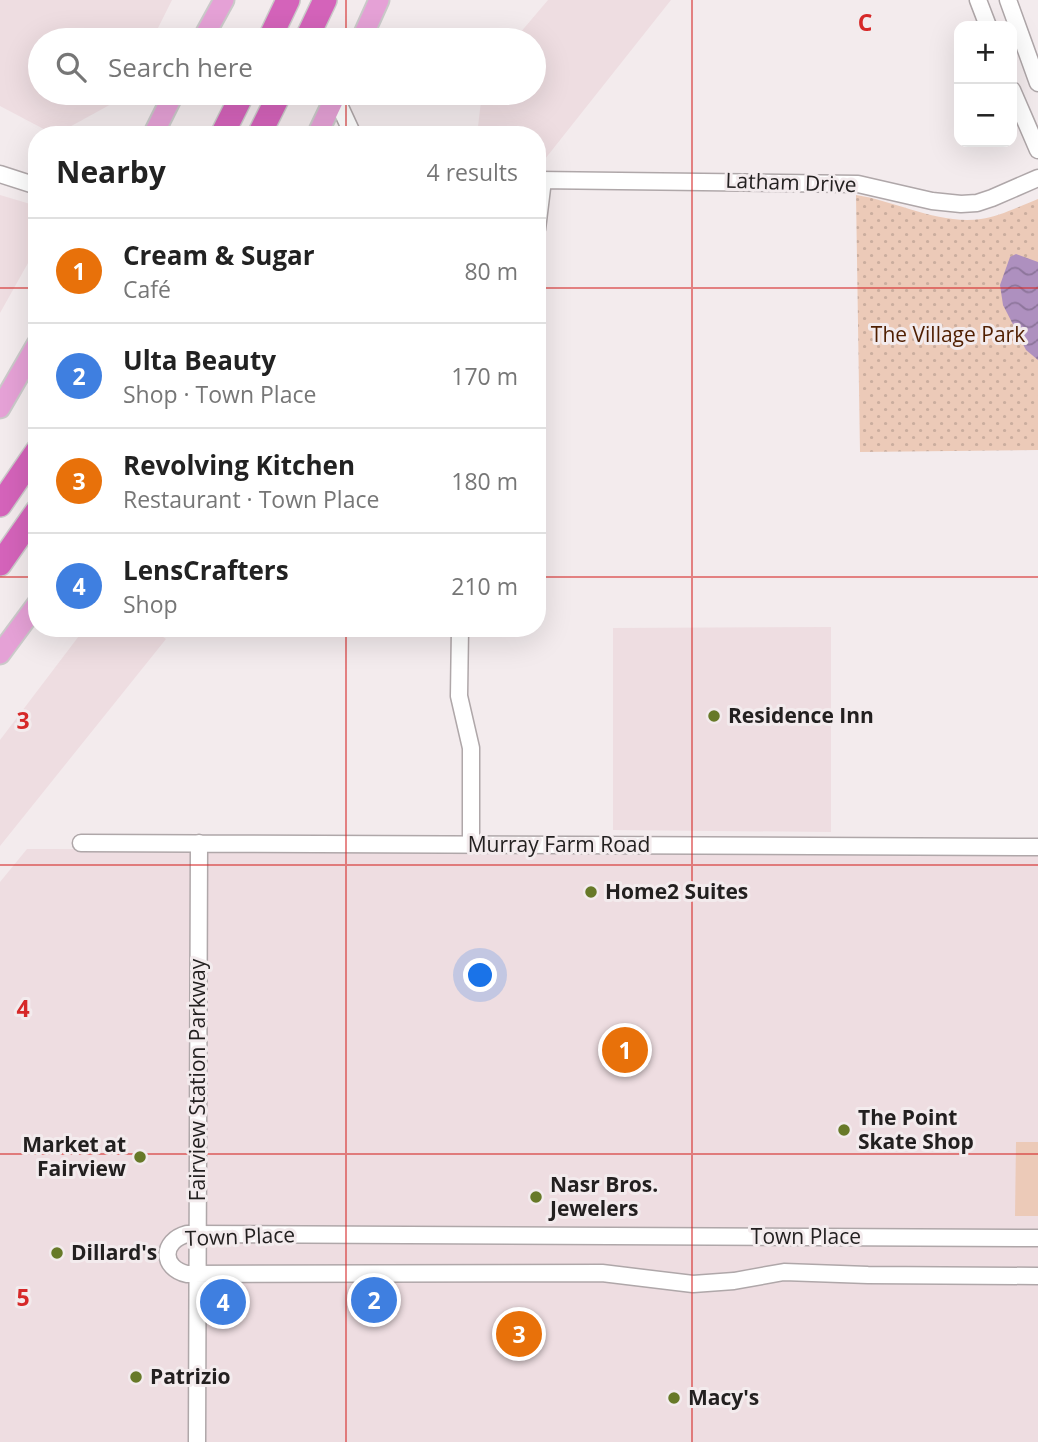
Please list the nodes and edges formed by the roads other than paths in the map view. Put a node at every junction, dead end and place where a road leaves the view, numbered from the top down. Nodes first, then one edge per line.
1 (224, 0) edge
2 (288, 0) edge
3 (325, 0) edge
4 (379, 0) edge
5 (978, 0) edge
6 (1008, 0) edge
7 (986, 21) edge
8 (209, 28) edge
9 (275, 28) edge
10 (312, 28) edge
11 (366, 28) edge
12 (1038, 83) edge
13 (1017, 102) edge
14 (168, 105) edge
15 (237, 105) edge
16 (274, 105) edge
17 (331, 105) edge
18 (341, 105) edge
19 (158, 126) edge
20 (226, 126) edge
21 (264, 126) edge
22 (321, 126) edge
23 (349, 126) edge
24 (1038, 150) edge
25 (0, 174) edge
26 (1038, 178) edge
27 (546, 180) edge
28 (28, 183) edge
29 (28, 360) edge
30 (0, 408) edge
31 (28, 464) edge
32 (0, 505) edge
33 (28, 524) edge
34 (0, 564) edge
35 (28, 616) edge
36 (460, 637) edge
37 (0, 654) edge
38 (81, 843) dead end
39 (199, 843) junction
40 (471, 845) junction
41 (1038, 847) edge
42 (198, 1235) junction
43 (1038, 1238) edge
44 (197, 1273) junction
45 (1038, 1276) edge
46 (197, 1442) edge

1 - 8 main road
2 - 9 highway
3 - 10 highway
4 - 11 main road
5 - 7 street
6 - 12 street
13 - 24 street
14 - 19 main road
15 - 20 highway
16 - 21 highway
17 - 22 main road
18 - 23 street
25 - 28 street
26 - 27 street, Latham Drive
29 - 30 main road
31 - 32 highway
33 - 34 highway
35 - 37 main road
36 - 40 street
38 - 39 street, Murray Farm Road
39 - 40 street, Murray Farm Road
39 - 42 street, Fairview Station Parkway
40 - 41 street, Murray Farm Road
42 - 43 street, Town Place
42 - 44 street, Fairview Station Parkway
42 - 44 street, Town Place
44 - 45 street, Town Place
44 - 46 street, Fairview Station Parkway

